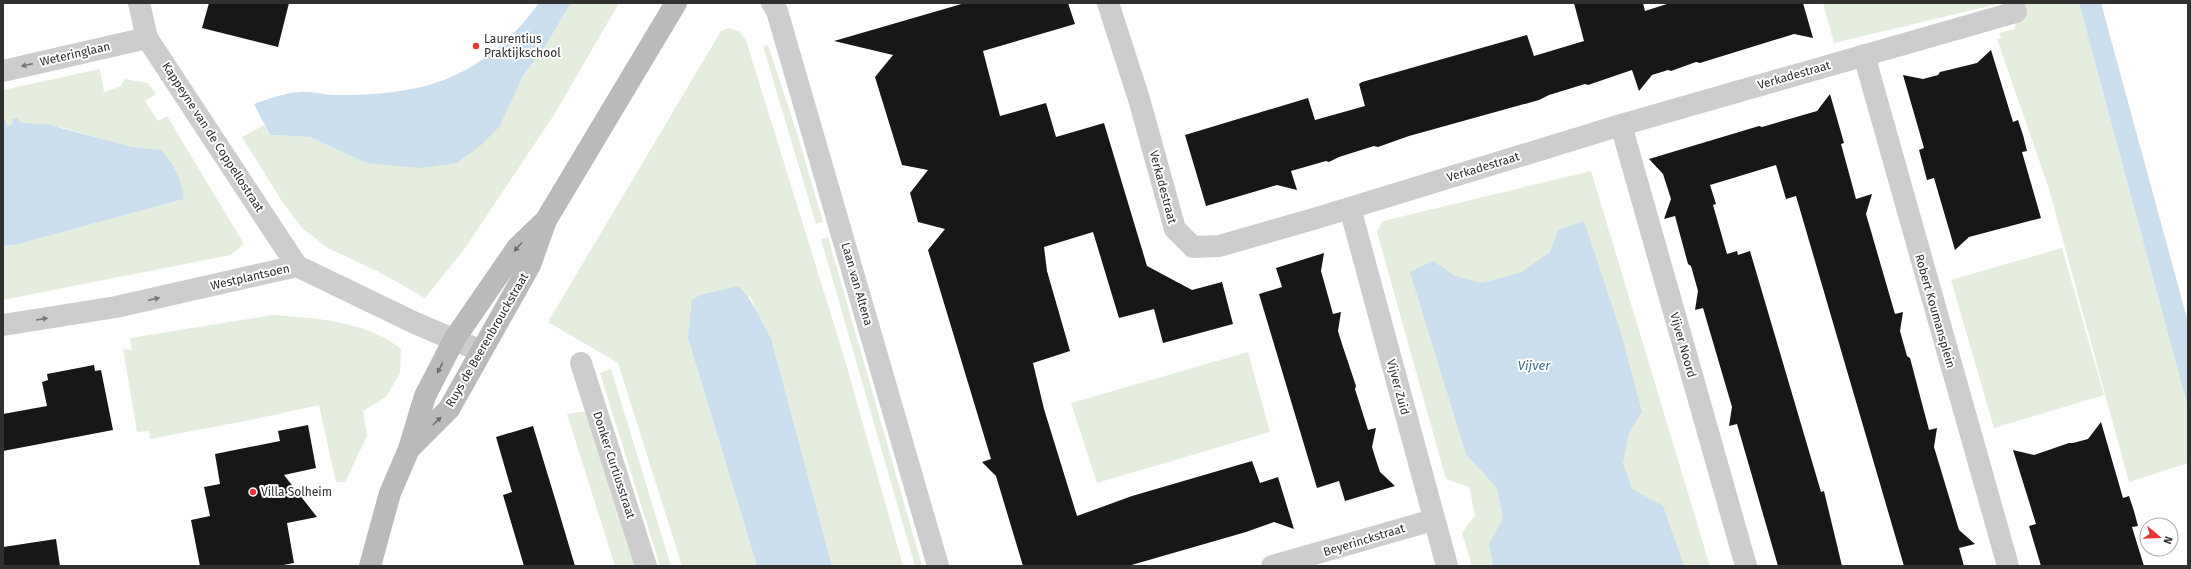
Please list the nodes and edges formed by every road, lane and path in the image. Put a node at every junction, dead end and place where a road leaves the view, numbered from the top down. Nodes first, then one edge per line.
1 (139, 3) edge
2 (676, 3) edge
3 (1108, 3) edge
4 (2013, 3) edge
5 (777, 4) edge
6 (147, 38) junction
7 (1864, 55) junction
8 (3, 71) edge
9 (1621, 125) junction
10 (1350, 208) junction
11 (546, 220) junction
12 (298, 266) junction
13 (3, 325) edge
14 (455, 338) junction
15 (481, 351) junction
16 (581, 363) dead end
17 (409, 449) junction
18 (1433, 520) junction
19 (370, 566) edge
20 (646, 566) edge
21 (938, 566) edge
22 (1272, 566) edge
23 (1447, 566) edge
24 (1746, 566) edge
25 (2008, 566) edge

1 - 6 street, Kappeyne van de Coppellostraat
2 - 11 main road, Ruys de Beerenbrouckstraat
3 - 10 street, Verkadestraat
4 - 7 street, Verkadestraat
5 - 21 street, Laan van Altena
6 -> 8 street, Weteringlaan
6 - 12 street, Kappeyne van de Coppellostraat
7 - 9 street, Verkadestraat
7 - 25 street, Robert Koumansplein
9 - 10 street, Verkadestraat
9 - 24 street, Vijver Noord
10 - 18 street, Vijver Zuid
11 -> 14 main road, Ruys de Beerenbrouckstraat
11 - 15 main road, Ruys de Beerenbrouckstraat
13 -> 12 street, Westplantsoen
12 - 14 street, Westplantsoen
14 - 15 street, Westplantsoen
14 -> 17 main road, Ruys de Beerenbrouckstraat
17 -> 15 main road, Ruys de Beerenbrouckstraat
16 - 20 street, Donker Curtiusstraat
17 - 19 main road, Ruys de Beerenbrouckstraat
18 - 22 street, Beyerinckstraat
18 - 23 street, Vijver Zuid

